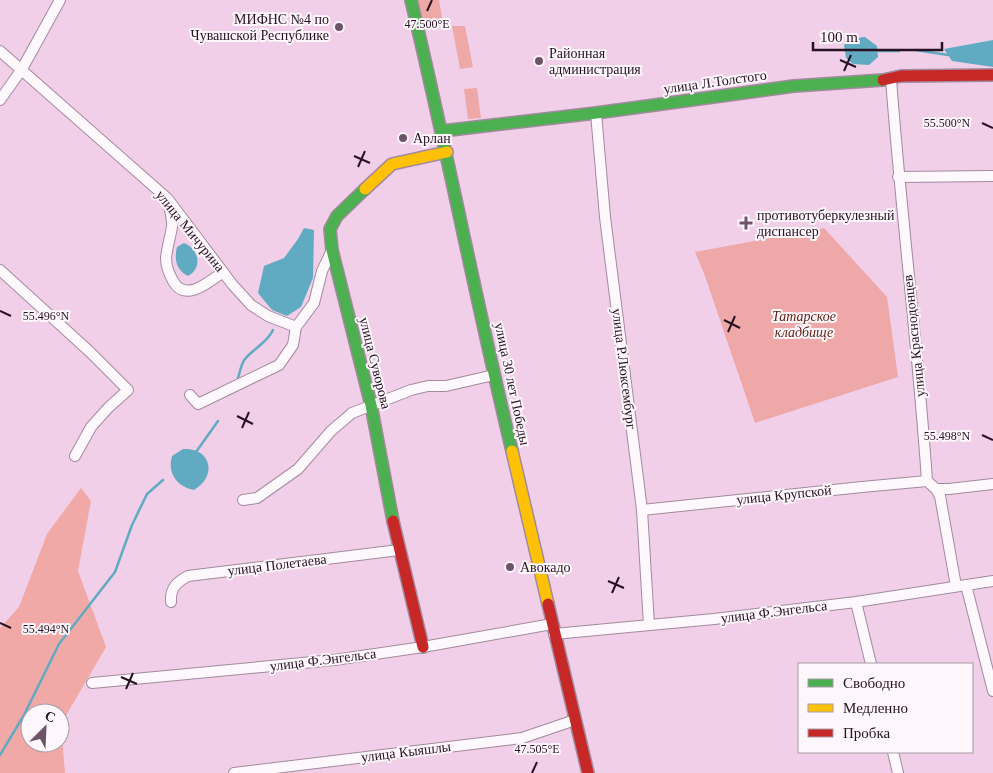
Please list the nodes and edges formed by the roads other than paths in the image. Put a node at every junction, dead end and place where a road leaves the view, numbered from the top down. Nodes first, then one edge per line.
1 (60, 0) edge
2 (411, 0) edge
3 (0, 51) edge
4 (22, 70) junction
5 (993, 75) edge
6 (891, 79) junction
7 (0, 100) edge
8 (596, 113) junction
9 (442, 131) junction
10 (446, 152) junction
11 (993, 176) edge
12 (898, 177) junction
13 (168, 199) junction
14 (332, 250) junction
15 (0, 270) edge
16 (222, 272) junction
17 (296, 327) junction
18 (494, 375) junction
19 (190, 395) dead end
20 (370, 405) junction
21 (75, 456) dead end
22 (927, 481) junction
23 (993, 484) edge
24 (936, 489) junction
25 (243, 500) dead end
26 (642, 510) junction
27 (400, 550) junction
28 (993, 581) edge
29 (961, 586) junction
30 (171, 602) dead end
31 (856, 602) junction
32 (649, 625) junction
33 (553, 629) junction
34 (423, 647) junction
35 (871, 663) edge
36 (92, 683) dead end
37 (993, 691) edge
38 (575, 720) junction
39 (893, 753) edge
40 (234, 773) edge
41 (588, 773) edge
42 (898, 773) edge

1 - 4 street
2 - 9 street, улица 30 лет Победы
3 - 4 street, улица Мичурина
4 - 7 street
4 - 13 street, улица Мичурина
5 - 6 street, улица Л.Толстого
6 - 8 street, улица Л.Толстого
6 - 12 street, улица Краснодонцев
8 - 9 street, улица Л.Толстого
8 - 26 street, улица Р.Люксембург
9 - 10 street, улица 30 лет Победы
10 - 14 street, улица Суворова
10 - 18 street, улица 30 лет Победы
11 - 12 street
12 - 22 street, улица Краснодонцев
13 - 16 street, улица Мичурина
13 - 16 street
14 - 17 street
14 - 20 street, улица Суворова
15 - 21 street
16 - 17 street, улица Мичурина
17 - 19 street
18 - 20 street
18 - 33 street, улица 30 лет Победы
20 - 25 street
20 - 27 street, улица Суворова
22 - 24 street
22 - 26 street, улица Крупской
23 - 24 street
24 - 29 street
26 - 32 street, улица Р.Люксембург
27 - 30 street, улица Полетаева
27 - 34 street, улица Суворова
28 - 29 street, улица Ф.Энгельса
29 - 31 street, улица Ф.Энгельса
29 - 37 street
31 - 32 street, улица Ф.Энгельса
31 - 35 street
32 - 33 street, улица Ф.Энгельса
33 - 34 street, улица Ф.Энгельса
33 - 38 street, улица 30 лет Победы
34 - 36 street, улица Ф.Энгельса
38 - 40 street, улица Кыяшлы
38 - 41 street, улица 30 лет Победы
39 - 42 street

